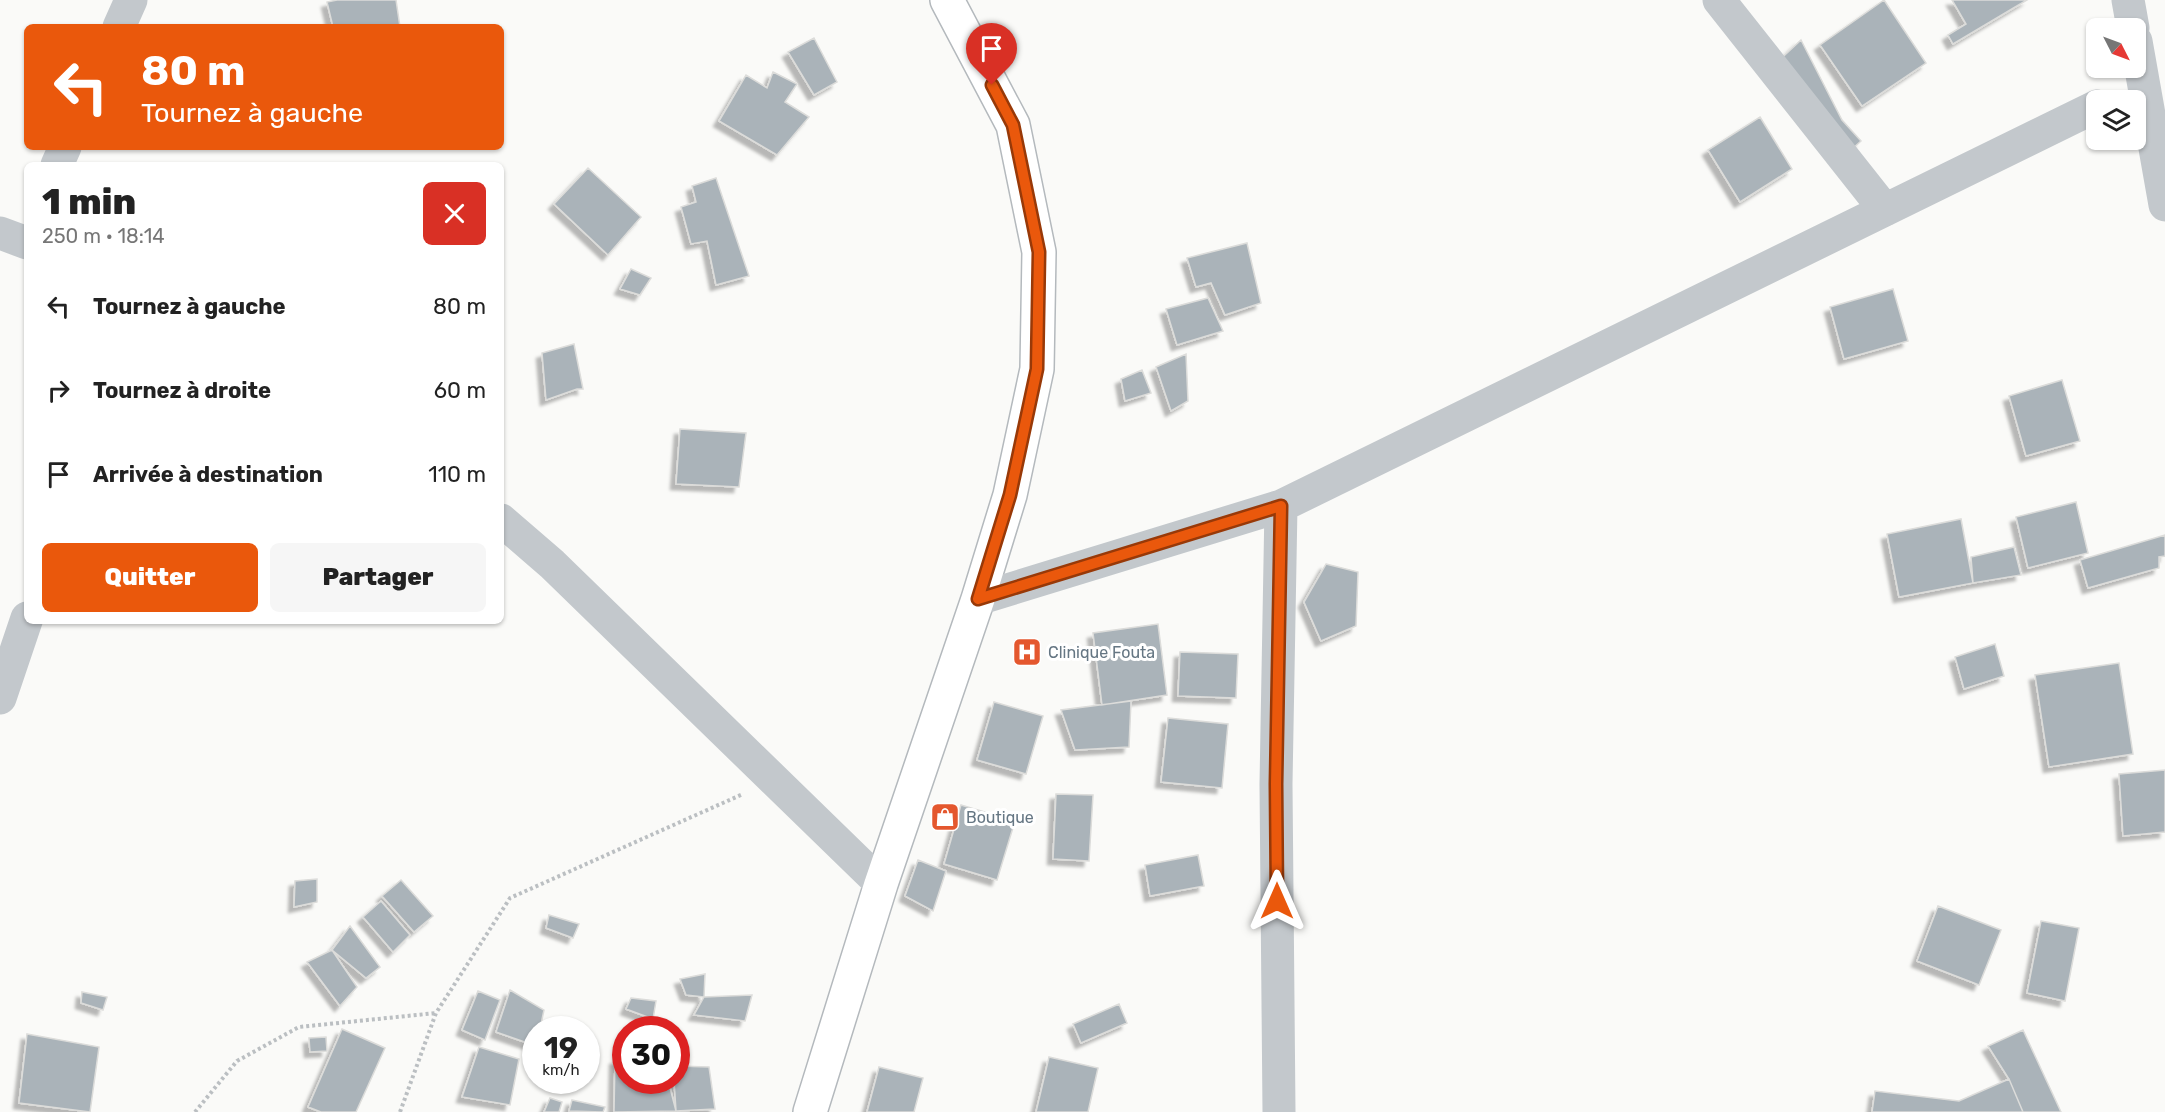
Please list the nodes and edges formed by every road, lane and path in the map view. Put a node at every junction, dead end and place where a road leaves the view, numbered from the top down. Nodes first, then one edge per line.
1 (131, 0) edge
2 (947, 0) edge
3 (1719, 0) edge
4 (2127, 0) edge
5 (2131, 18) edge
6 (120, 24) edge
7 (2146, 60) edge
8 (2155, 77) edge
9 (2129, 90) edge
10 (2086, 111) edge
11 (2165, 205) edge
12 (1885, 210) junction
13 (1281, 506) junction
14 (504, 523) edge
15 (978, 599) junction
16 (25, 624) edge
17 (0, 698) edge
18 (774, 781) junction
19 (881, 884) junction
20 (436, 1013) junction
21 (195, 1112) edge
22 (400, 1112) edge
23 (810, 1112) edge
24 (1279, 1112) edge

1 - 6 street
2 - 15 highway
3 - 12 street
4 - 5 street
7 - 8 street
8 - 9 street
8 - 11 street
10 - 12 street
12 - 13 street
13 - 15 street
13 - 24 street
14 - 18 street
15 - 19 highway
16 - 17 street
18 - 19 street
18 - 20 path
19 - 23 highway
20 - 21 path
20 - 22 path

